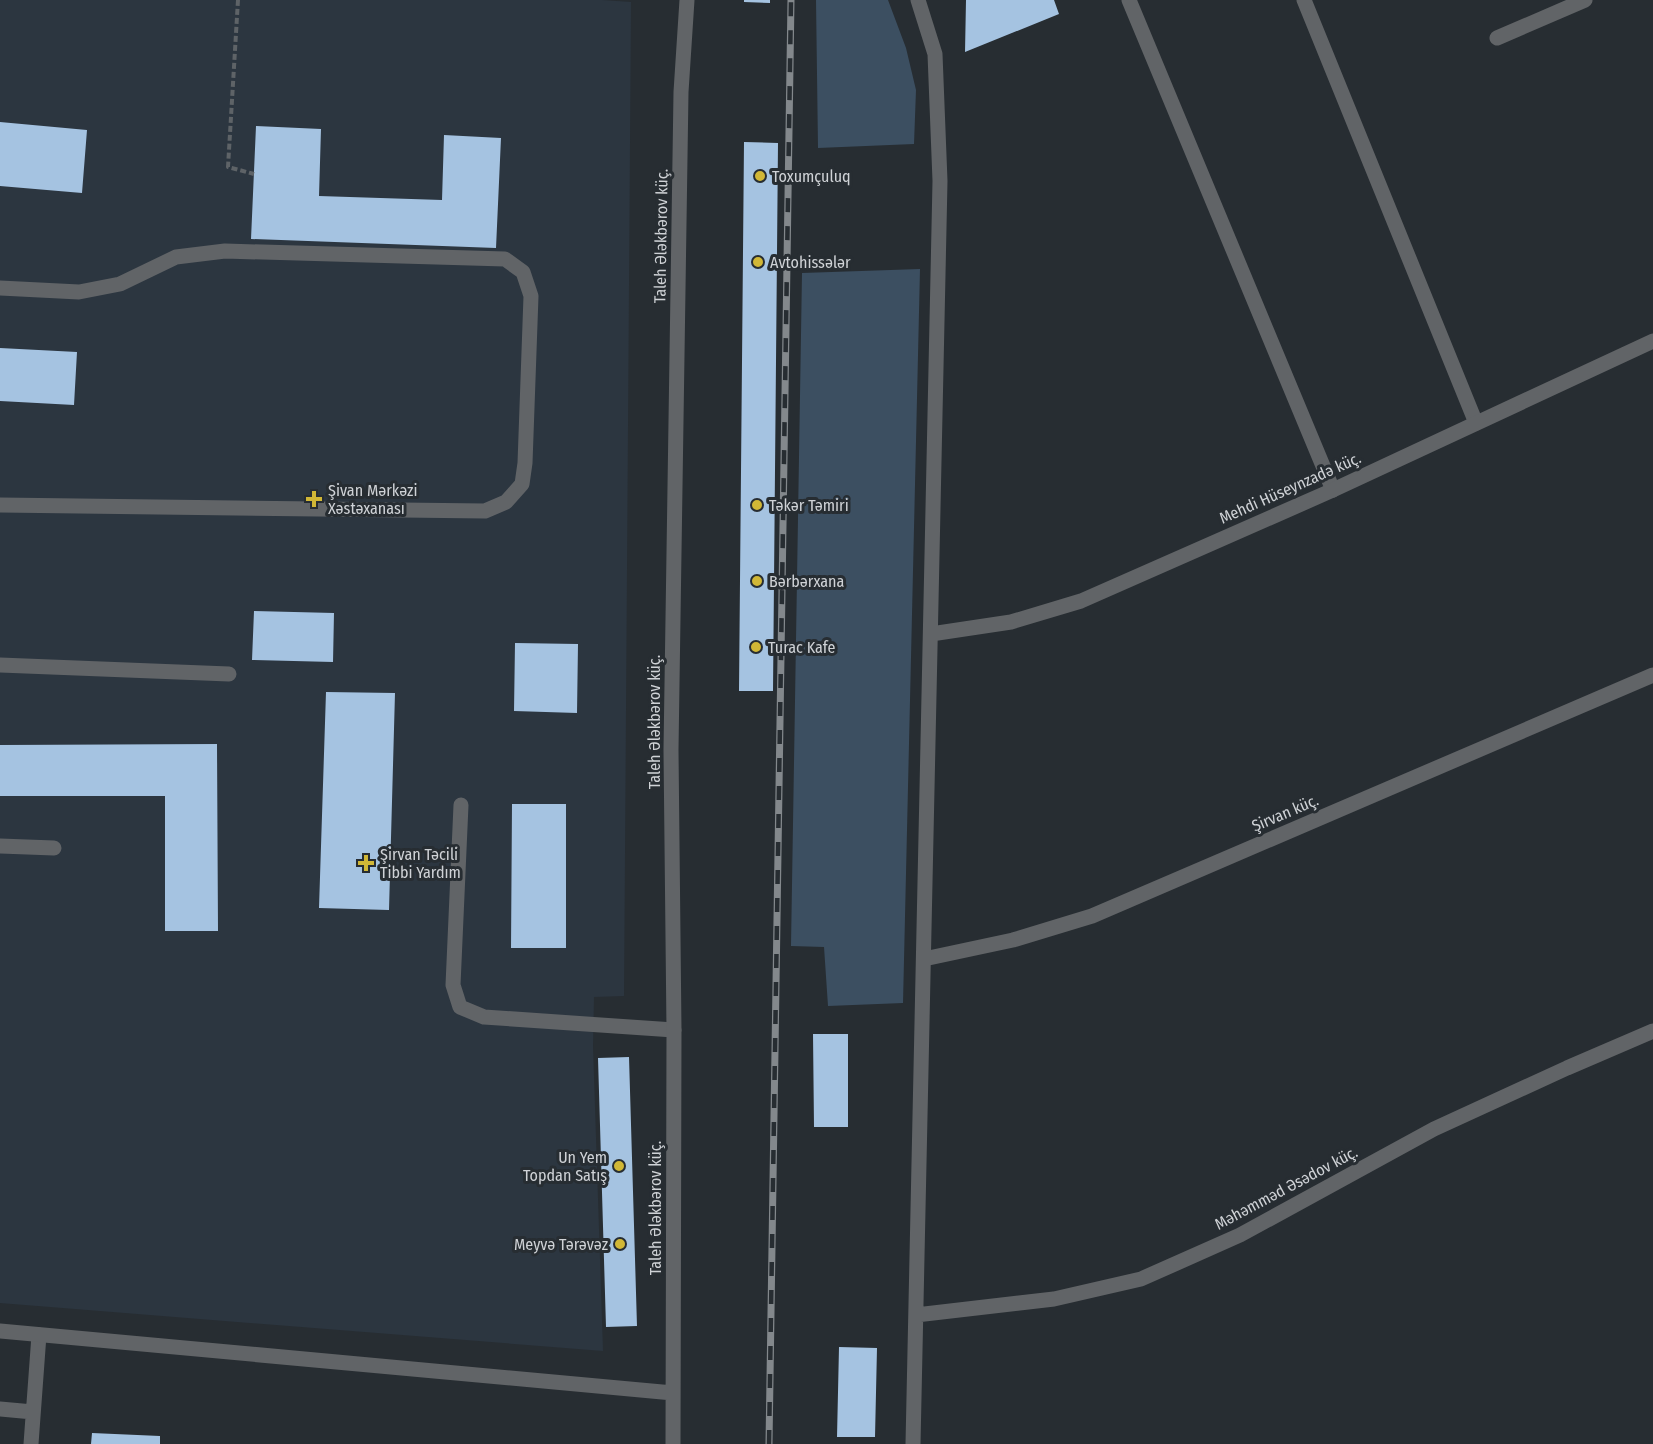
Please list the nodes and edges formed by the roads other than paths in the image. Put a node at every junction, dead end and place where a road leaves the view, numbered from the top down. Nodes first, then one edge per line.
1 (687, 0) edge
2 (918, 0) edge
3 (1129, 0) edge
4 (1304, 0) edge
5 (1585, 0) edge
6 (1497, 38) dead end
7 (0, 288) edge
8 (1653, 341) edge
9 (1476, 423) junction
10 (1333, 490) junction
11 (0, 505) edge
12 (931, 634) junction
13 (0, 665) edge
14 (229, 674) dead end
15 (1653, 675) edge
16 (461, 805) dead end
17 (0, 846) edge
18 (54, 848) dead end
19 (924, 959) junction
20 (674, 1030) junction
21 (1653, 1031) edge
22 (916, 1315) junction
23 (0, 1331) edge
24 (39, 1335) junction
25 (673, 1393) junction
26 (0, 1409) edge
27 (33, 1412) junction
28 (31, 1444) edge
29 (673, 1444) edge
30 (913, 1444) edge

1 - 20 street, Taleh Ələkbərov küç.
2 - 12 street
3 - 10 street
4 - 9 street
5 - 6 street
7 - 11 street
8 - 9 street, Mehdi Hüseynzadə küç.
9 - 10 street, Mehdi Hüseynzadə küç.
10 - 12 street, Mehdi Hüseynzadə küç.
12 - 19 street
13 - 14 street
15 - 19 street, Şirvan küç.
16 - 20 street
17 - 18 street
19 - 22 street
20 - 25 street, Taleh Ələkbərov küç.
21 - 22 street, Məhəmməd Əsədov küç.
22 - 30 street
23 - 24 street
24 - 25 street
24 - 27 street
25 - 29 street, Taleh Ələkbərov küç.
26 - 27 street
27 - 28 street

